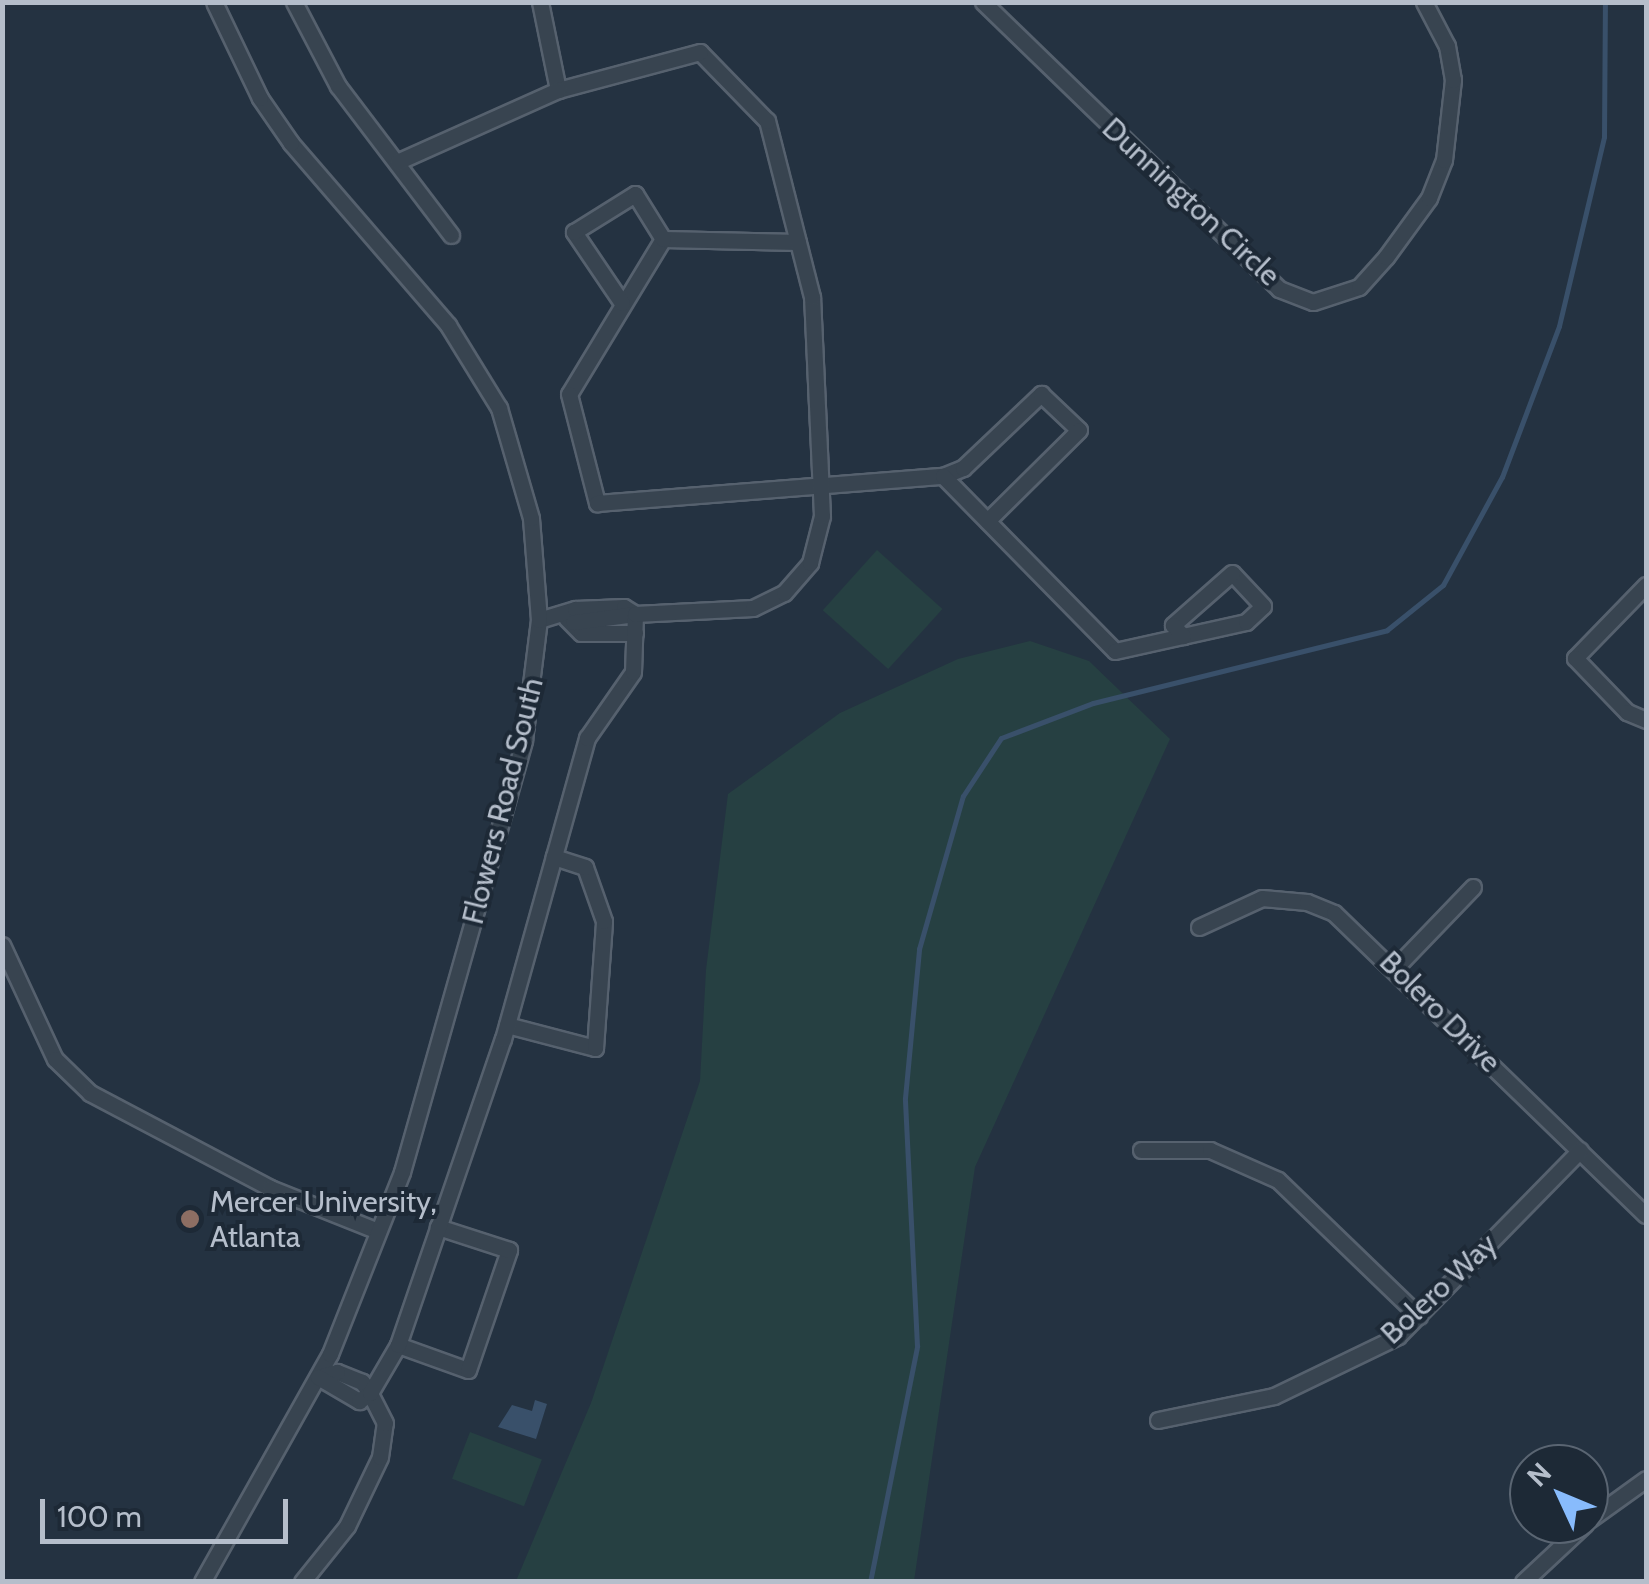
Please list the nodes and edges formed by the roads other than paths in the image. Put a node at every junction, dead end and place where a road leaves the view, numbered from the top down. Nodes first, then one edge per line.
1 (214, 2) edge
2 (294, 2) edge
3 (540, 2) edge
4 (982, 2) edge
5 (1424, 2) edge
6 (558, 90) junction
7 (396, 162) junction
8 (452, 235) dead end
9 (663, 239) junction
10 (798, 242) junction
11 (622, 303) junction
12 (943, 476) junction
13 (820, 487) junction
14 (988, 521) junction
15 (1646, 585) edge
16 (634, 614) junction
17 (568, 619) junction
18 (538, 620) junction
19 (636, 633) junction
20 (1183, 636) junction
21 (1646, 720) edge
22 (554, 857) junction
23 (1472, 888) dead end
24 (1199, 927) dead end
25 (2, 945) edge
26 (1396, 967) junction
27 (507, 1025) junction
28 (1140, 1150) dead end
29 (1580, 1150) junction
30 (1646, 1215) edge
31 (438, 1227) junction
32 (378, 1231) junction
33 (1418, 1316) junction
34 (398, 1345) junction
35 (318, 1377) junction
36 (370, 1393) junction
37 (1158, 1420) dead end
38 (1646, 1479) edge
39 (1609, 1506) edge
40 (1564, 1544) edge
41 (202, 1582) edge
42 (302, 1582) edge
43 (1523, 1582) edge

1 - 18 street, Flowers Road South
2 - 7 street
3 - 6 street
4 - 5 street, Dunnington Circle
6 - 7 street
6 - 10 street
7 - 8 street
9 - 10 street
9 - 11 street
9 - 11 street
10 - 13 street
11 - 13 street
12 - 13 street
12 - 14 street
12 - 14 street
13 - 16 street
14 - 20 street
15 - 21 street
16 - 17 street
16 - 19 street
17 - 18 street
17 - 19 street
18 - 32 street, Flowers Road South
19 - 22 street
20 - 20 street
22 - 27 street
22 - 27 street
23 - 26 street
24 - 26 street, Bolero Drive
25 - 32 street
26 - 29 street, Bolero Drive
27 - 31 street
28 - 33 street
29 - 30 street, Bolero Drive
29 - 33 street, Bolero Way
31 - 34 street
31 - 34 street
32 - 35 street, Flowers Road South
33 - 37 street, Bolero Way
34 - 36 street
35 - 36 street
35 - 41 street, Flowers Road South
36 - 42 street
38 - 39 street
40 - 43 street

